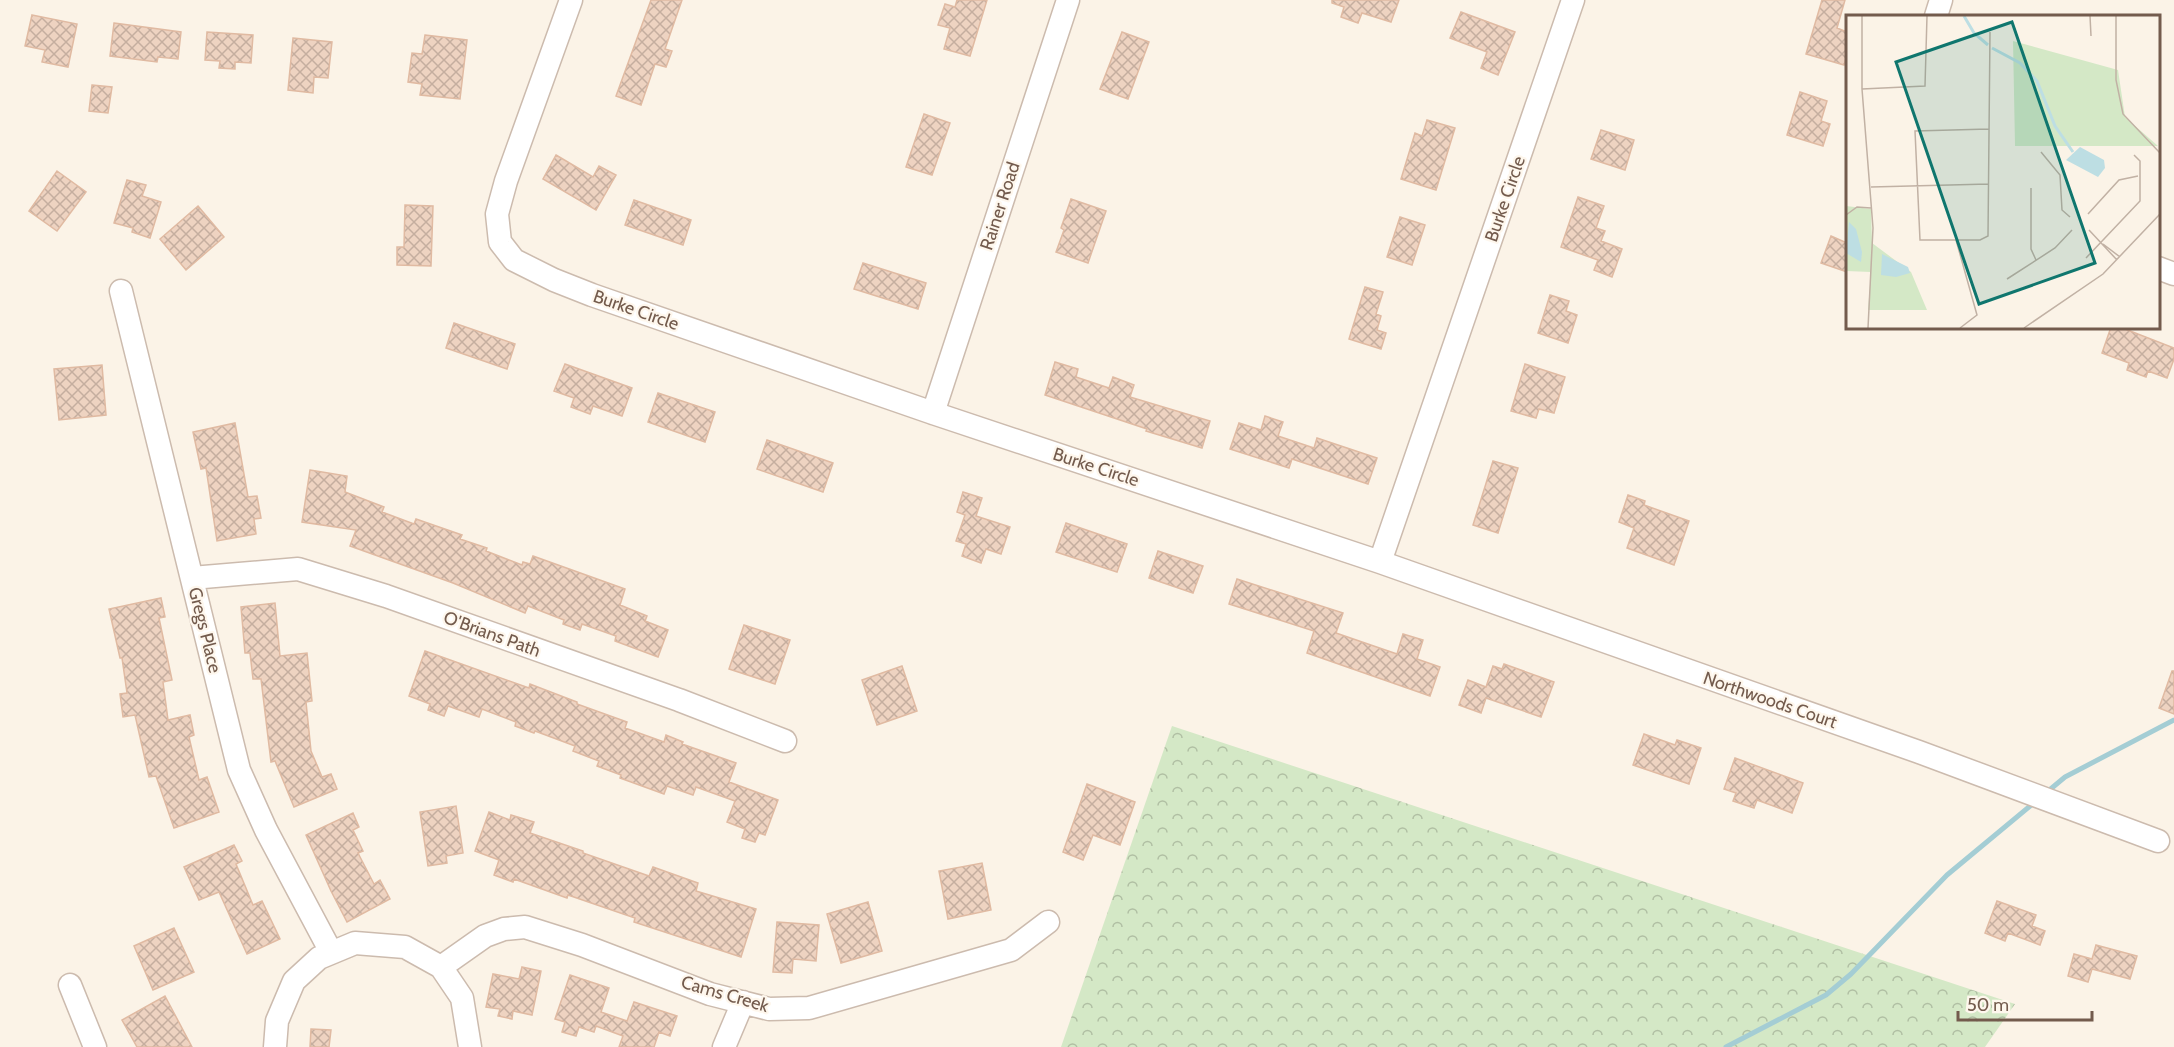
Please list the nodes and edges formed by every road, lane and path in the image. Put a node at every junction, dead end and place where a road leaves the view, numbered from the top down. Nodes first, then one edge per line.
1 (571, 0) edge
2 (1068, 0) edge
3 (1574, 0) edge
4 (1941, 0) edge
5 (1936, 15) edge
6 (2159, 269) edge
7 (2174, 274) edge
8 (121, 291) dead end
9 (933, 413) junction
10 (1380, 562) junction
11 (192, 578) junction
12 (785, 741) dead end
13 (2158, 841) dead end
14 (1047, 922) dead end
15 (332, 952) junction
16 (441, 968) junction
17 (70, 985) dead end
18 (743, 1002) junction
19 (94, 1047) edge
20 (275, 1047) edge
21 (470, 1047) edge
22 (724, 1047) edge

1 - 9 street, Burke Circle
2 - 9 street, Rainer Road
3 - 10 street, Burke Circle
4 - 5 street
6 - 7 street
8 - 11 street, Gregs Place
9 - 10 street, Burke Circle
10 - 13 street, Northwoods Court
11 - 12 street, O'Brians Path
11 - 15 street, Gregs Place
14 - 18 street, Cams Creek
15 - 16 street
15 - 20 street
16 - 18 street, Cams Creek
16 - 21 street
17 - 19 street
18 - 22 street

